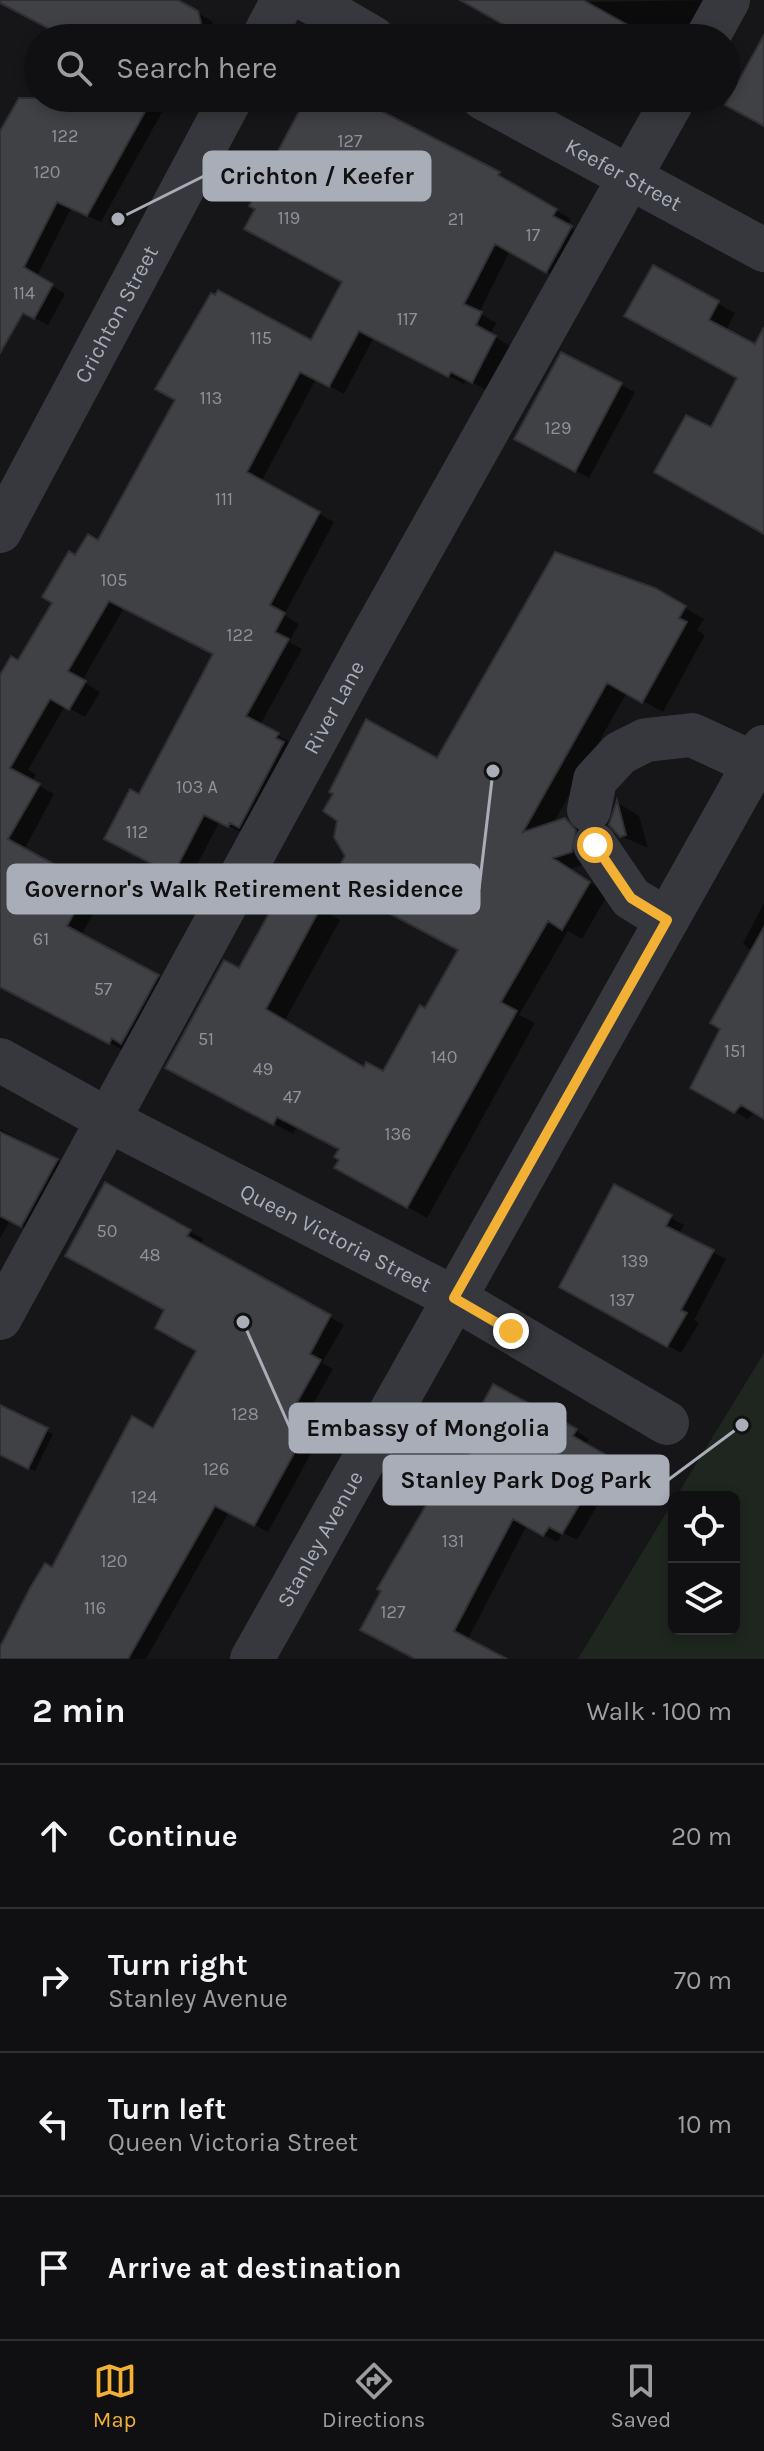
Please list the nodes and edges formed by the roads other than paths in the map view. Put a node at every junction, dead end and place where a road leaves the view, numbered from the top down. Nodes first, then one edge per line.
1 (283, 0) edge
2 (308, 0) edge
3 (728, 0) edge
4 (270, 24) edge
5 (349, 24) edge
6 (715, 24) edge
7 (224, 112) edge
8 (509, 112) edge
9 (666, 112) edge
10 (629, 178) junction
11 (764, 250) edge
12 (0, 531) edge
13 (759, 756) edge
14 (667, 920) junction
15 (0, 1060) edge
16 (108, 1120) junction
17 (454, 1298) junction
18 (0, 1318) edge
19 (667, 1423) dead end
20 (252, 1659) edge

1 - 4 street
2 - 5 street
3 - 6 street
7 - 12 street, Crichton Street
8 - 10 street, Keefer Street
9 - 10 street, River Lane
10 - 11 street, Keefer Street
10 - 16 street, River Lane
13 - 14 street, Stanley Avenue
13 - 14 street
14 - 17 street, Stanley Avenue
15 - 16 street, Queen Victoria Street
16 - 17 street, Queen Victoria Street
16 - 18 street, River Lane
17 - 19 street, Queen Victoria Street
17 - 20 street, Stanley Avenue

